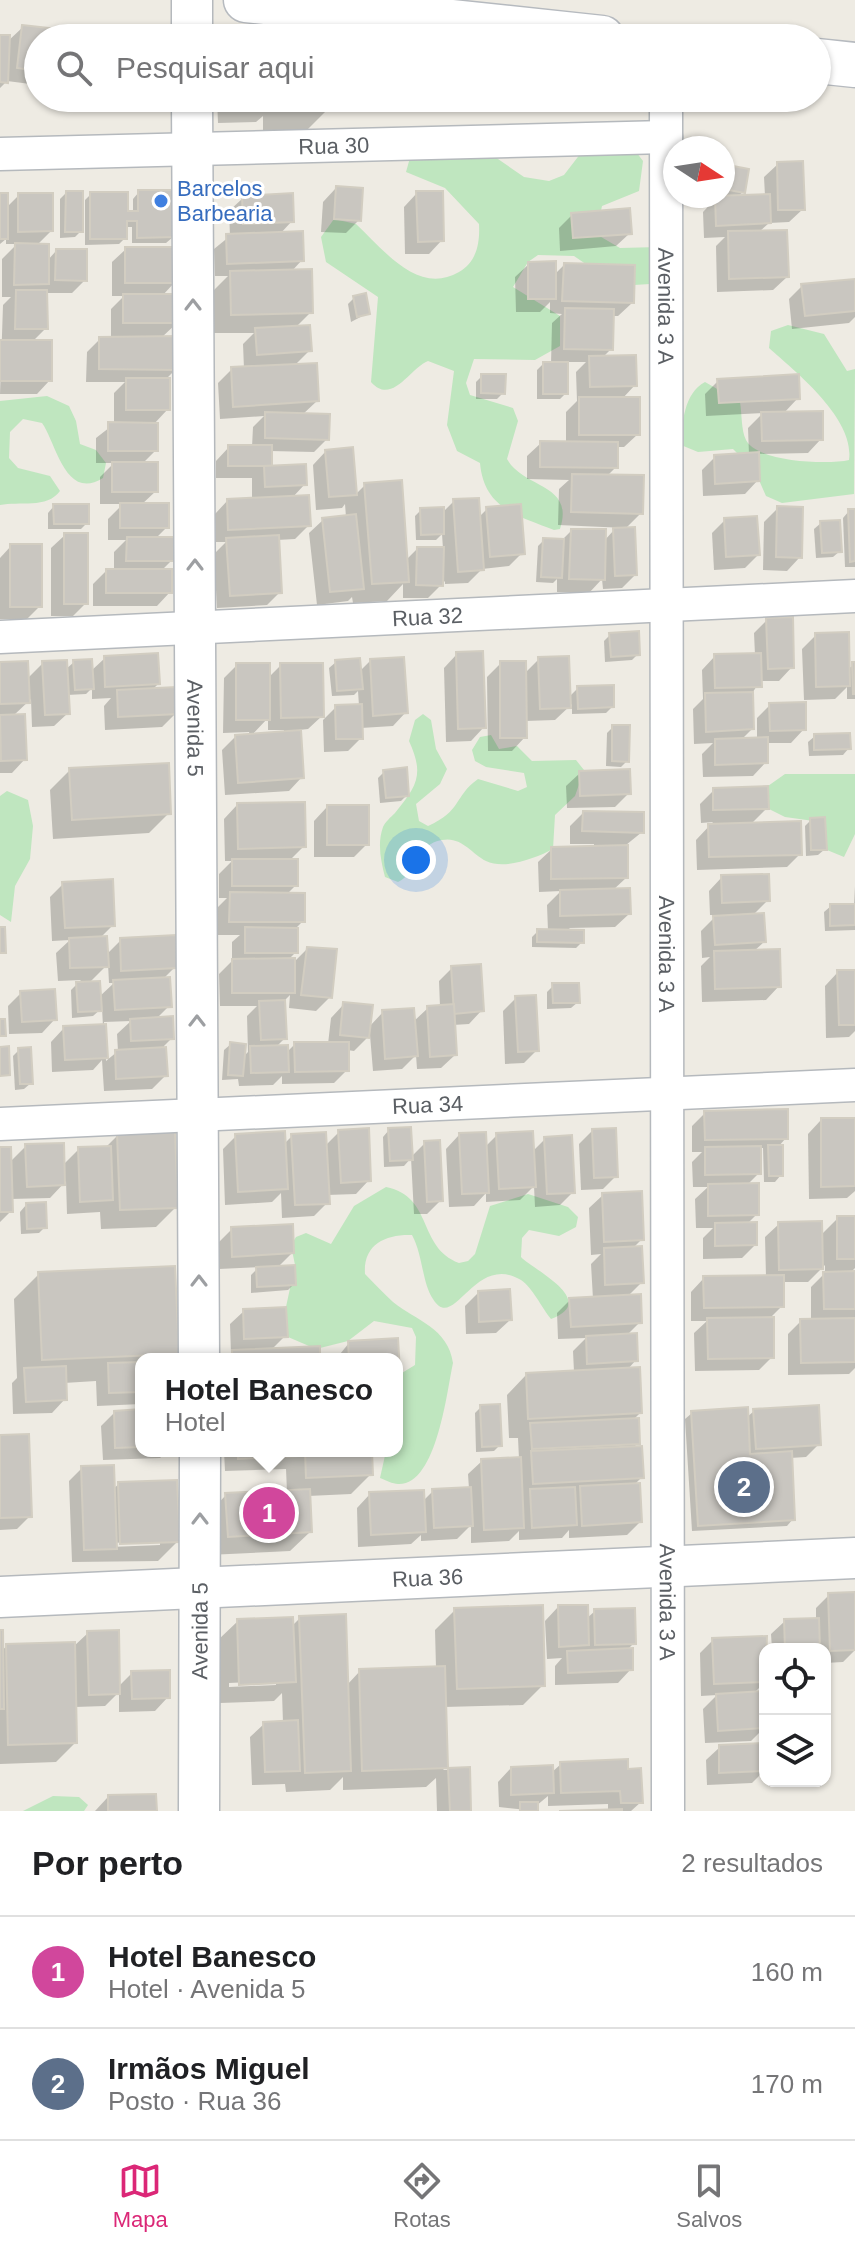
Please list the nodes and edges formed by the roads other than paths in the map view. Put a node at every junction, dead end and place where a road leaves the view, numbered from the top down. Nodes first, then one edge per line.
1 (192, 0) edge
2 (246, 0) edge
3 (192, 24) edge
4 (471, 24) edge
5 (831, 62) edge
6 (855, 65) edge
7 (192, 112) edge
8 (666, 112) edge
9 (666, 136) edge
10 (663, 137) edge
11 (192, 149) junction
12 (0, 154) edge
13 (666, 208) edge
14 (855, 596) edge
15 (667, 605) junction
16 (195, 628) junction
17 (0, 637) edge
18 (855, 1085) edge
19 (667, 1093) junction
20 (198, 1115) junction
21 (0, 1124) edge
22 (199, 1353) edge
23 (200, 1457) edge
24 (855, 1558) edge
25 (668, 1567) junction
26 (201, 1588) junction
27 (0, 1597) edge
28 (199, 1811) edge
29 (668, 1811) edge

1 - 3 street
2 - 4 main road
5 - 6 main road
7 - 11 street, Avenida 5
8 - 9 street, Avenida 3 A
10 - 11 street, Rua 30
11 - 12 street, Rua 30
16 -> 11 street, Avenida 5
13 - 15 street, Avenida 3 A
14 - 15 street, Rua 32
15 - 16 street, Rua 32
15 - 19 street, Avenida 3 A
16 - 17 street, Rua 32
20 -> 16 street, Avenida 5
18 - 19 street, Rua 34
19 - 20 street, Rua 34
19 - 25 street, Avenida 3 A
20 - 21 street, Rua 34
22 -> 20 street, Avenida 5
26 -> 23 street, Avenida 5
24 - 25 street, Rua 36
25 - 26 street, Rua 36
25 - 29 street, Avenida 3 A
26 - 27 street, Rua 36
26 - 28 street, Avenida 5

